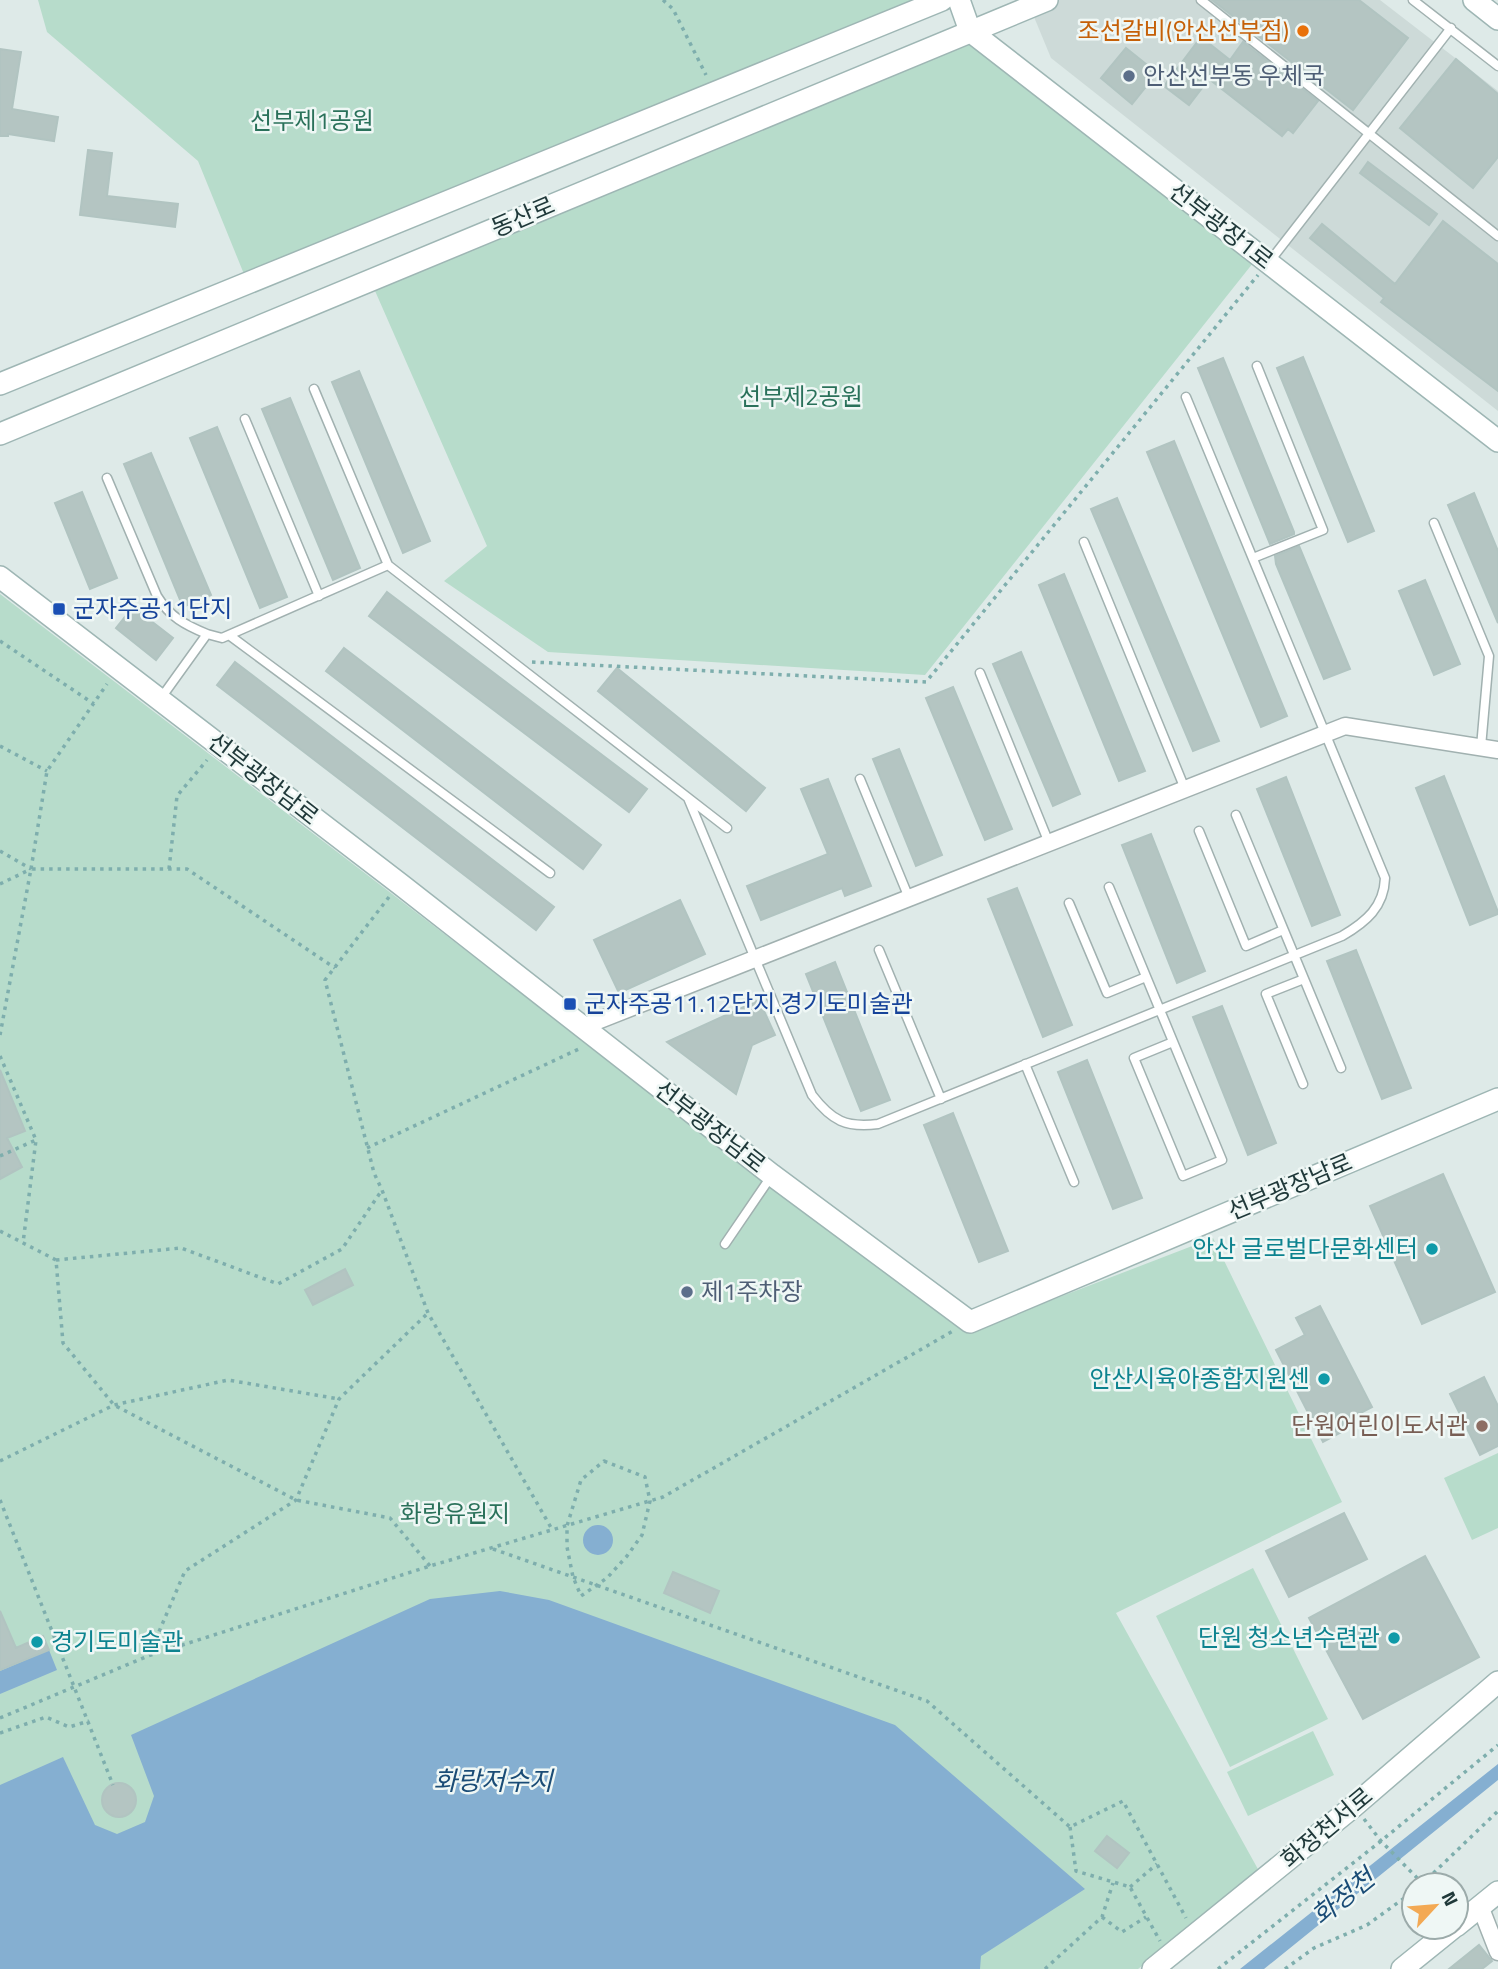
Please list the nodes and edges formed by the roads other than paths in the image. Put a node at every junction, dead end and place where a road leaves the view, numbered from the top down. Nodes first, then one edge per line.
1 (942, 0) edge
2 (959, 0) edge
3 (1046, 0) edge
4 (1201, 0) edge
5 (1413, 0) edge
6 (1474, 0) edge
7 (1498, 19) edge
8 (1451, 28) junction
9 (970, 31) junction
10 (1498, 66) edge
11 (1369, 134) junction
12 (1498, 236) edge
13 (1269, 263) junction
14 (1257, 366) dead end
15 (0, 384) edge
16 (314, 389) dead end
17 (1186, 397) dead end
18 (245, 419) dead end
19 (0, 434) edge
20 (1498, 442) edge
21 (107, 478) dead end
22 (1434, 523) dead end
23 (1084, 542) dead end
24 (1253, 558) junction
25 (387, 565) junction
26 (0, 578) edge
27 (319, 596) junction
28 (207, 634) junction
29 (229, 635) junction
30 (980, 673) dead end
31 (160, 699) junction
32 (1326, 734) junction
33 (1481, 747) junction
34 (1498, 750) edge
35 (860, 779) dead end
36 (1185, 789) junction
37 (688, 798) junction
38 (1236, 816) dead end
39 (727, 828) dead end
40 (1199, 831) dead end
41 (1049, 843) junction
42 (550, 873) dead end
43 (1109, 887) dead end
44 (909, 898) junction
45 (1069, 903) dead end
46 (1283, 930) junction
47 (879, 950) dead end
48 (1294, 955) junction
49 (755, 959) junction
50 (1146, 977) junction
51 (1304, 979) junction
52 (1160, 1010) junction
53 (590, 1033) junction
54 (1173, 1042) junction
55 (1025, 1064) junction
56 (1341, 1068) dead end
57 (1303, 1084) dead end
58 (941, 1099) junction
59 (1498, 1099) edge
60 (772, 1175) junction
61 (1074, 1182) dead end
62 (724, 1244) dead end
63 (1498, 1682) edge
64 (1498, 1892) edge
65 (1480, 1906) junction
66 (1470, 1914) edge
67 (1437, 1941) edge
68 (1498, 1952) edge
69 (1161, 1963) edge
70 (1402, 1969) edge

1 - 15 street, 동산로
2 - 9 street
3 - 9 street, 동산로
4 - 11 lane
5 - 8 lane
6 - 7 street
8 - 10 lane
8 - 11 lane
9 - 13 street, 선부광장1로
9 - 19 street, 동산로
11 - 12 lane
11 - 13 lane
13 - 20 street, 선부광장1로
14 - 24 lane
16 - 25 lane
17 - 24 lane
18 - 27 lane
21 - 28 lane
22 - 33 lane
23 - 36 lane
24 - 32 lane
25 - 27 lane
25 - 37 lane
26 - 31 street, 선부광장남로
27 - 29 lane
28 - 29 lane
28 - 31 lane
29 - 42 lane
30 - 41 lane
31 - 53 street, 선부광장남로
32 - 33 street
32 - 36 street
32 - 48 lane
33 - 34 street
35 - 44 lane
36 - 41 street
37 - 39 lane
37 - 49 lane
38 - 46 lane
40 - 46 lane
41 - 44 street
43 - 50 lane
44 - 49 street
45 - 50 lane
46 - 48 lane
47 - 58 lane
48 - 51 lane
48 - 52 lane
49 - 53 street
49 - 58 lane
50 - 52 lane
51 - 56 lane
51 - 57 lane
52 - 54 lane
52 - 55 lane
53 - 60 street, 선부광장남로
54 - 54 lane
55 - 58 lane
55 - 61 lane
59 - 60 street, 선부광장남로
60 - 62 lane
63 - 69 street, 화정천서로
64 - 65 street
65 - 66 street
65 - 68 street
67 - 70 street

